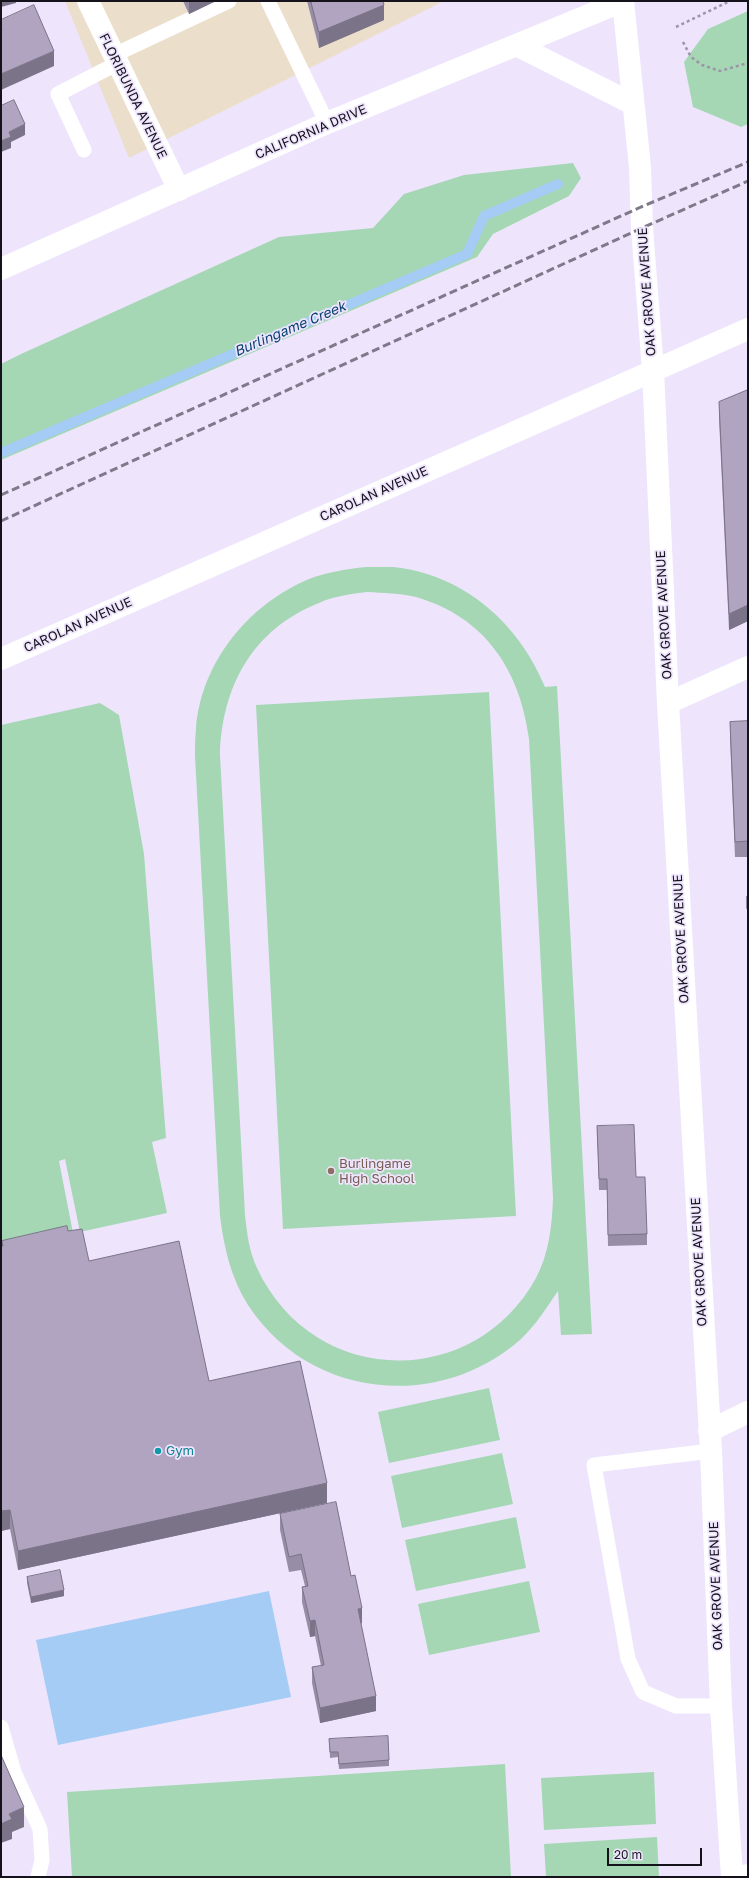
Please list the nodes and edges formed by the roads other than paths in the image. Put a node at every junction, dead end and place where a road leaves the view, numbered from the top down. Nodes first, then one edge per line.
1 (88, 1) edge
2 (229, 1) edge
3 (268, 1) edge
4 (623, 1) edge
5 (518, 46) junction
6 (116, 59) junction
7 (633, 104) junction
8 (327, 123) junction
9 (84, 150) dead end
10 (179, 190) junction
11 (1, 270) edge
12 (748, 329) edge
13 (652, 370) junction
14 (1, 659) edge
15 (748, 667) edge
16 (668, 703) junction
17 (748, 1412) edge
18 (710, 1441) junction
19 (721, 1706) junction
20 (1, 1727) edge
21 (748, 1875) edge
22 (38, 1877) edge
23 (732, 1877) edge
24 (738, 1877) edge

1 - 6 street, FLORIBUNDA AVENUE
2 - 6 lane
3 - 8 lane
4 - 5 street, CALIFORNIA DRIVE
4 - 7 street, OAK GROVE AVENUE
5 - 7 street
5 - 8 street, CALIFORNIA DRIVE
6 - 9 lane
6 - 10 street, FLORIBUNDA AVENUE
7 - 13 street, OAK GROVE AVENUE
8 - 10 street, CALIFORNIA DRIVE
10 - 11 street, CALIFORNIA DRIVE
12 - 13 street, CAROLAN AVENUE
13 - 14 street, CAROLAN AVENUE
13 - 16 street, OAK GROVE AVENUE
15 - 16 street
16 - 18 street, OAK GROVE AVENUE
17 - 18 street
18 - 19 street, OAK GROVE AVENUE
18 - 19 lane
19 - 23 street, OAK GROVE AVENUE
20 - 22 lane
21 - 24 street

